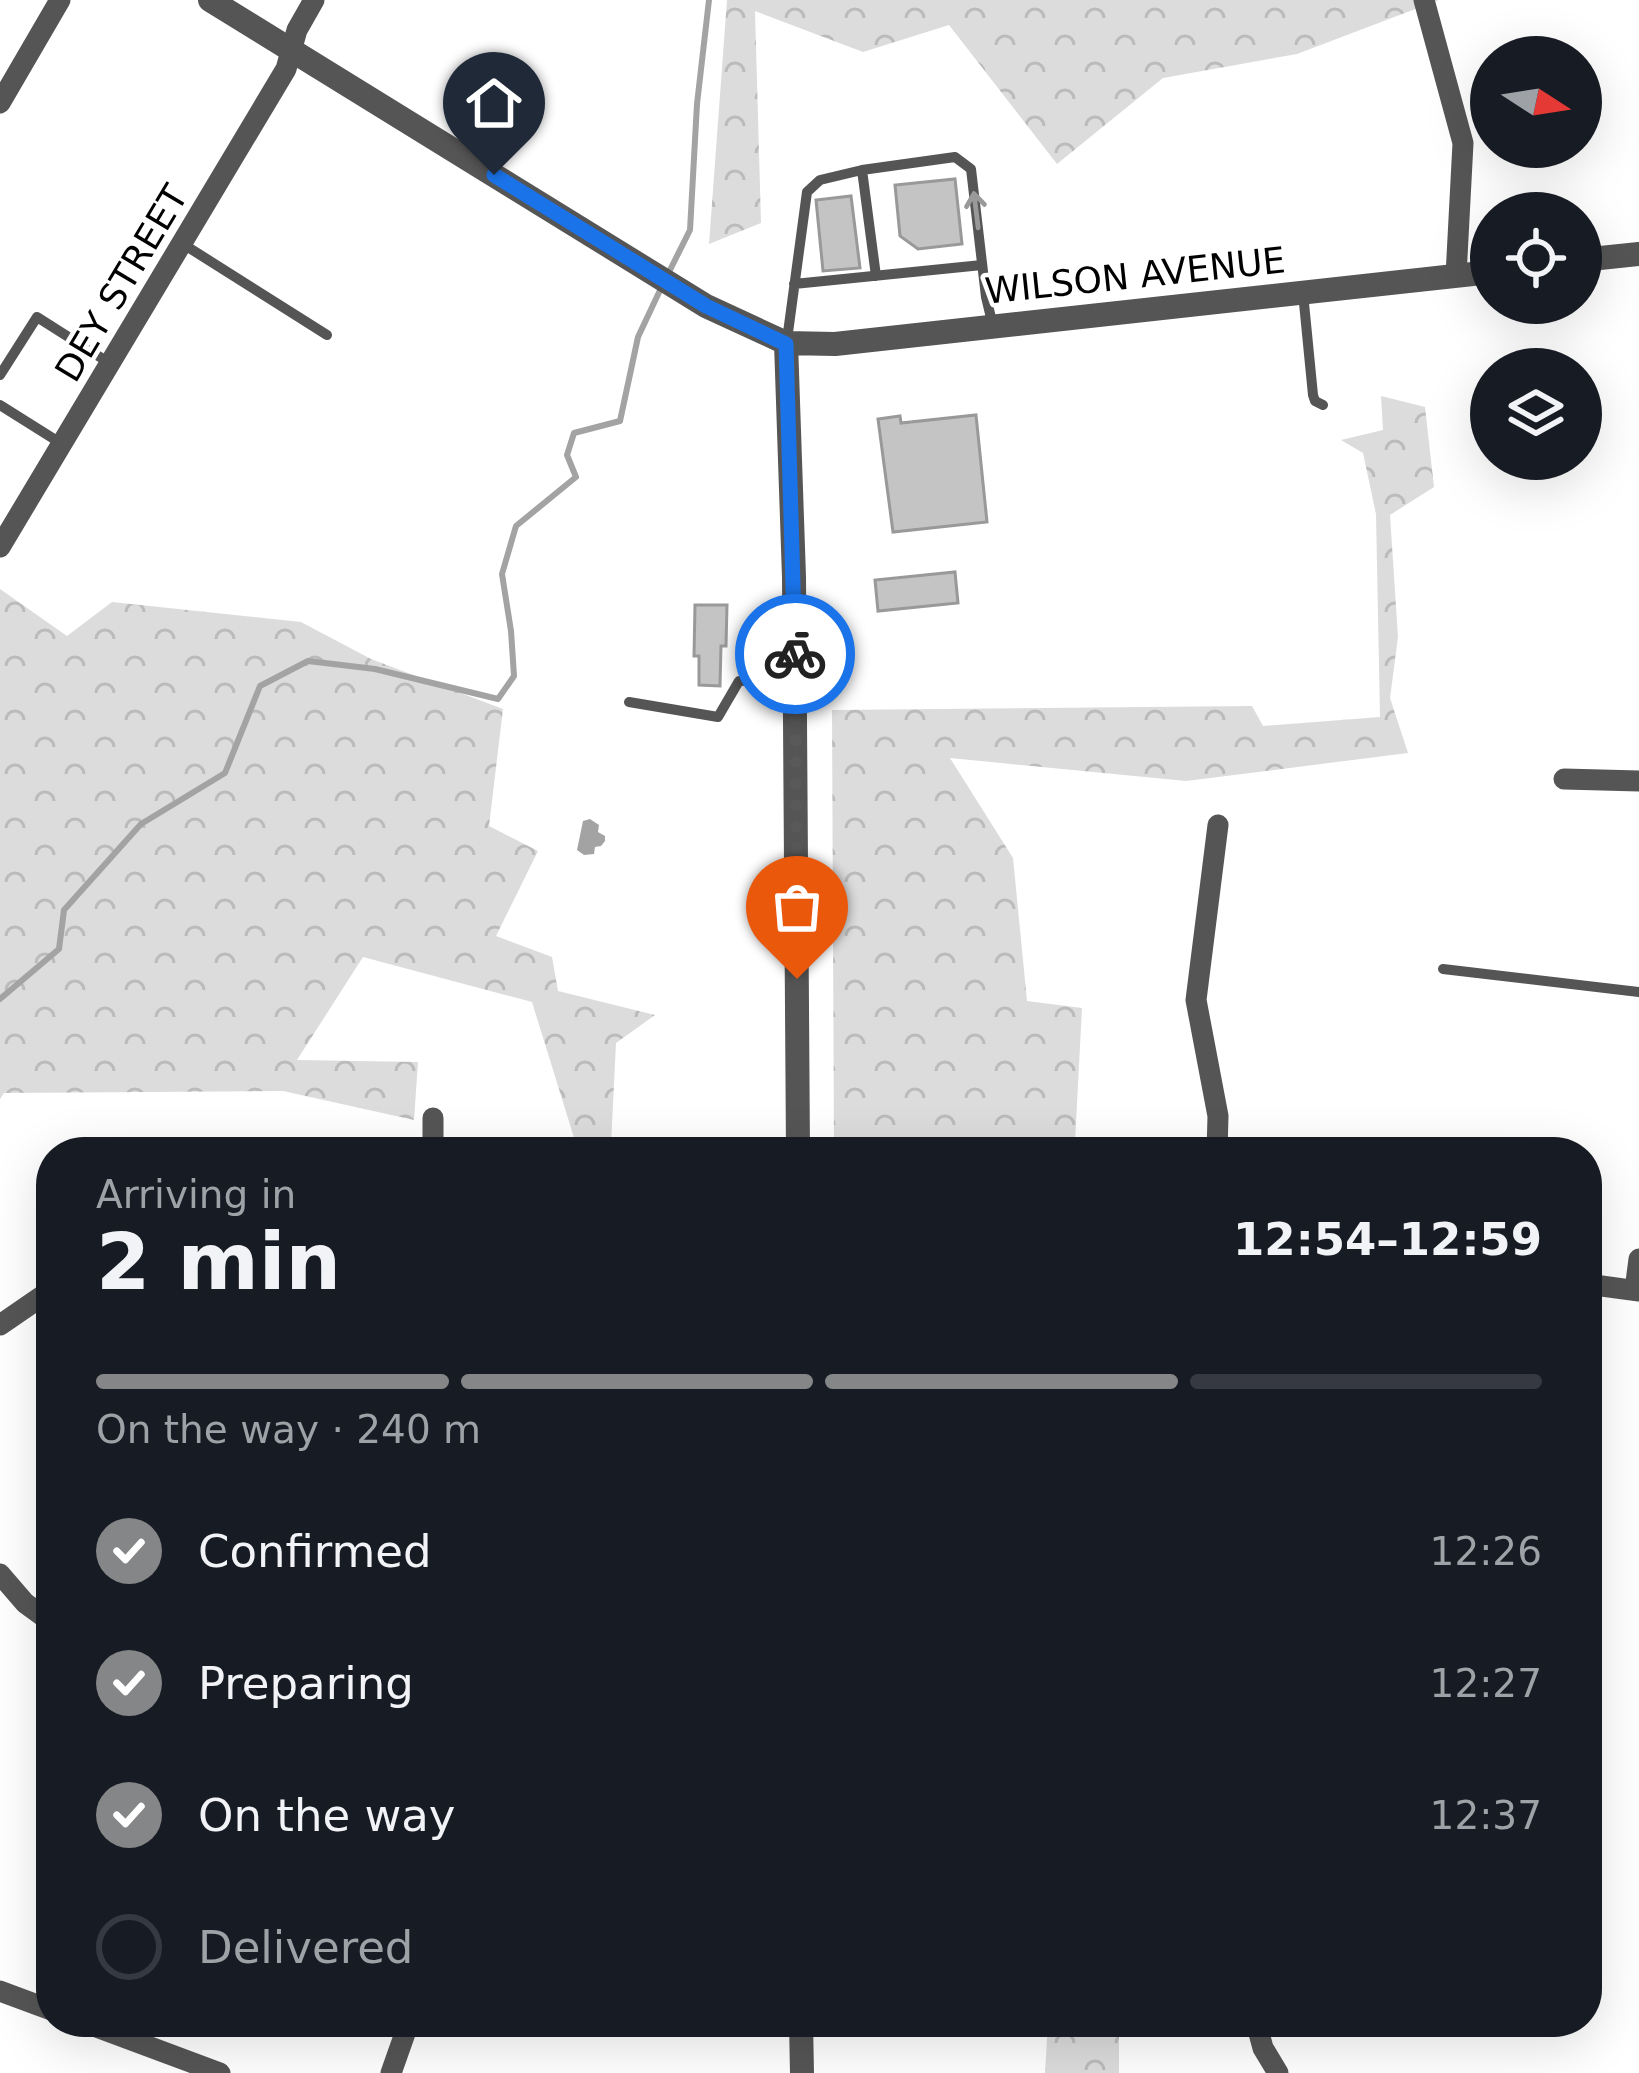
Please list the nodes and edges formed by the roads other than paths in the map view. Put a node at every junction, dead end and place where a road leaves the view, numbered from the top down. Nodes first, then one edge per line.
1 (60, 0) edge
2 (210, 0) edge
3 (314, 0) edge
4 (1424, 0) edge
5 (291, 50) junction
6 (0, 104) edge
7 (862, 170) junction
8 (183, 244) junction
9 (1639, 254) edge
10 (1602, 258) edge
11 (982, 265) junction
12 (1470, 274) edge
13 (876, 275) junction
14 (1456, 276) junction
15 (794, 284) junction
16 (1304, 293) junction
17 (993, 326) junction
18 (327, 335) dead end
19 (786, 344) junction
20 (111, 364) junction
21 (0, 375) edge
22 (0, 405) edge
23 (1323, 405) dead end
24 (62, 444) junction
25 (0, 547) edge
26 (795, 679) junction
27 (629, 702) dead end
28 (1564, 779) dead end
29 (1639, 781) edge
30 (1218, 825) dead end
31 (1443, 969) dead end
32 (1639, 992) edge
33 (433, 1118) dead end
34 (433, 1137) edge
35 (798, 1137) edge
36 (1217, 1137) edge
37 (1639, 1259) edge
38 (1602, 1286) edge
39 (1637, 1290) edge
40 (36, 1300) edge
41 (0, 1325) edge
42 (0, 1574) edge
43 (36, 1611) edge
44 (0, 1990) edge
45 (36, 2004) edge
46 (123, 2037) edge
47 (404, 2037) edge
48 (801, 2037) edge
49 (1260, 2037) edge
50 (220, 2073) edge
51 (391, 2073) edge
52 (802, 2073) edge
53 (1278, 2073) edge

1 - 6 street
2 - 5 street
3 - 5 street, DEY STREET
4 - 14 street
5 - 8 street, DEY STREET
5 - 19 street
11 -> 7 lane
7 - 13 lane
7 - 15 lane
8 - 18 lane
8 - 20 street, DEY STREET
9 - 10 street
11 - 13 lane
11 - 17 lane
12 - 14 street, WILSON AVENUE
13 - 15 lane
14 - 16 street, WILSON AVENUE
15 - 19 lane
16 - 17 street, WILSON AVENUE
16 - 23 lane
17 - 19 street, WILSON AVENUE
19 - 26 street
20 - 21 lane
20 - 24 street, DEY STREET
22 - 24 lane
24 - 25 street, DEY STREET
26 - 27 lane
26 - 35 street
28 - 29 street
30 - 36 street
31 - 32 lane
33 - 34 street
37 - 39 street
38 - 39 street
40 - 41 street
42 - 43 street
44 - 45 street
46 - 50 street
47 - 51 street
48 - 52 street
49 - 53 street

